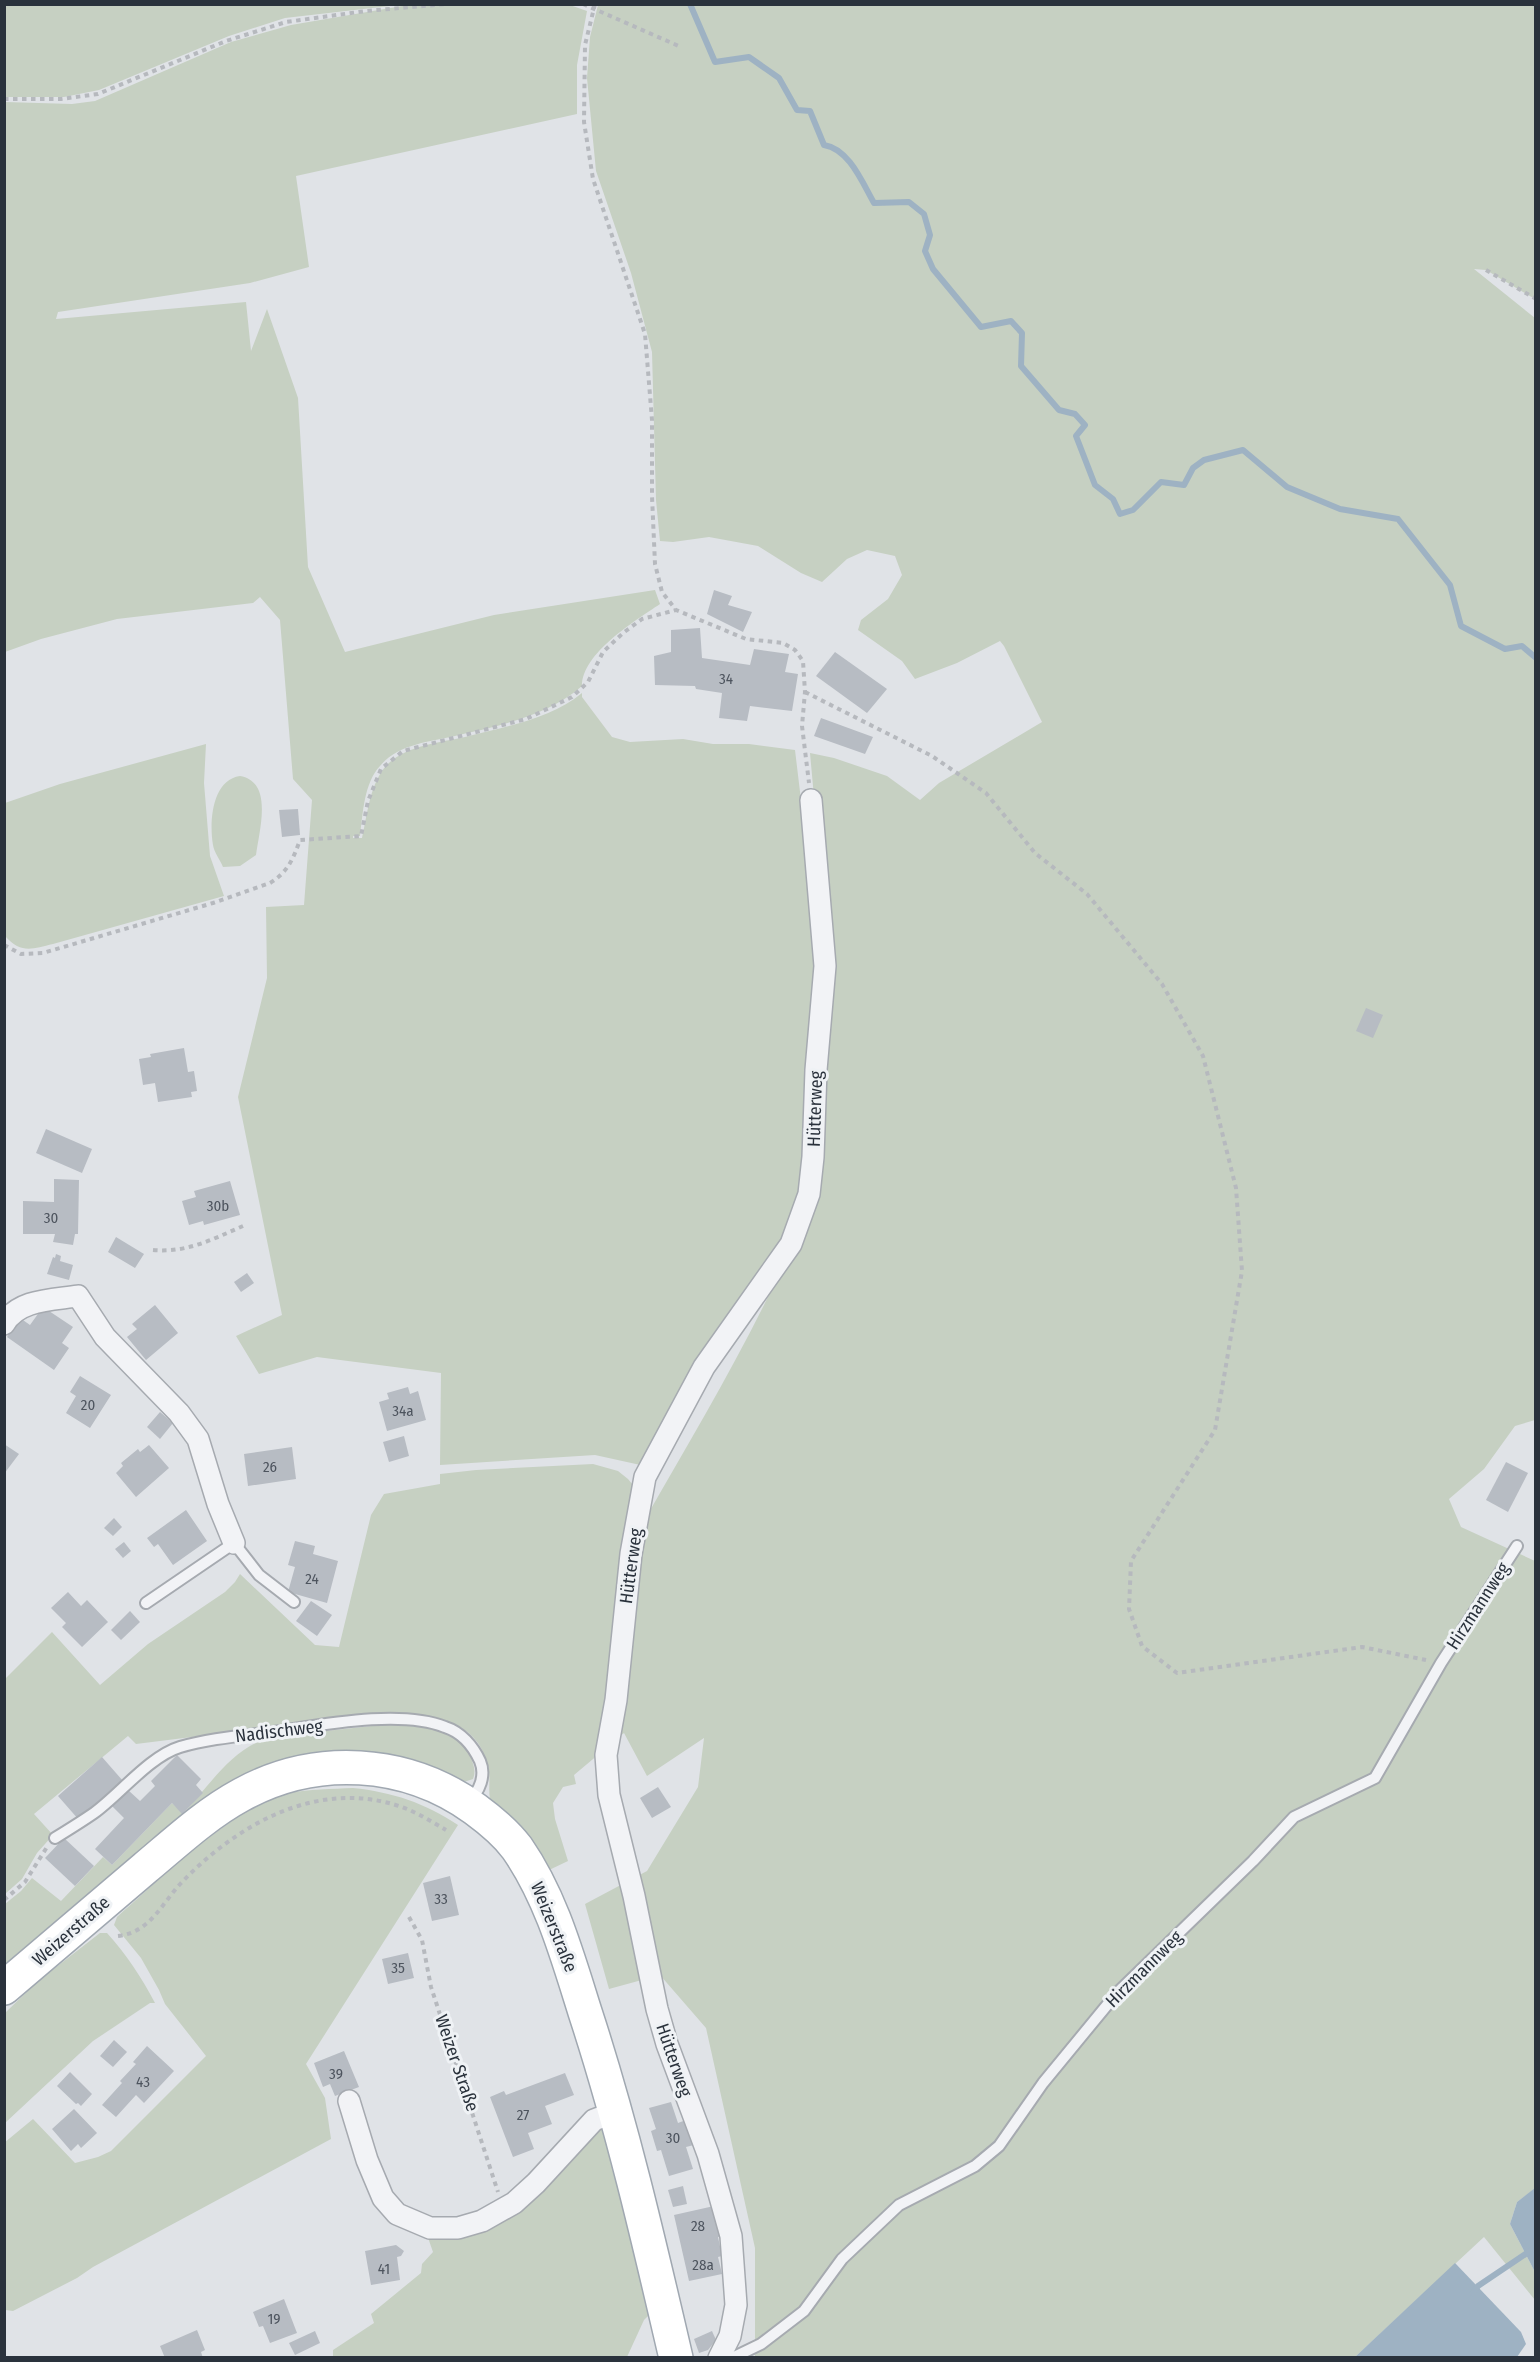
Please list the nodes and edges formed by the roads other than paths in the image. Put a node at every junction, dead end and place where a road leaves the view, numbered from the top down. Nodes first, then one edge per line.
1 (811, 800) road end
2 (4, 1324) edge
3 (234, 1544) junction
4 (1517, 1546) dead end
5 (294, 1602) dead end
6 (146, 1604) dead end
7 (471, 1799) junction
8 (55, 1838) road end
9 (4, 1988) edge
10 (349, 2101) dead end
11 (615, 2112) junction
12 (676, 2358) edge
13 (719, 2358) edge
14 (732, 2358) edge

1 - 13 street, Hütterweg
2 - 3 street
3 - 5 lane
3 - 6 lane
4 - 14 lane, Hirzmannweg
7 - 8 lane, Nadischweg
7 - 9 main road, Weizerstraße
7 - 11 main road, Weizerstraße
10 - 11 street
11 - 12 main road, Weizerstraße

